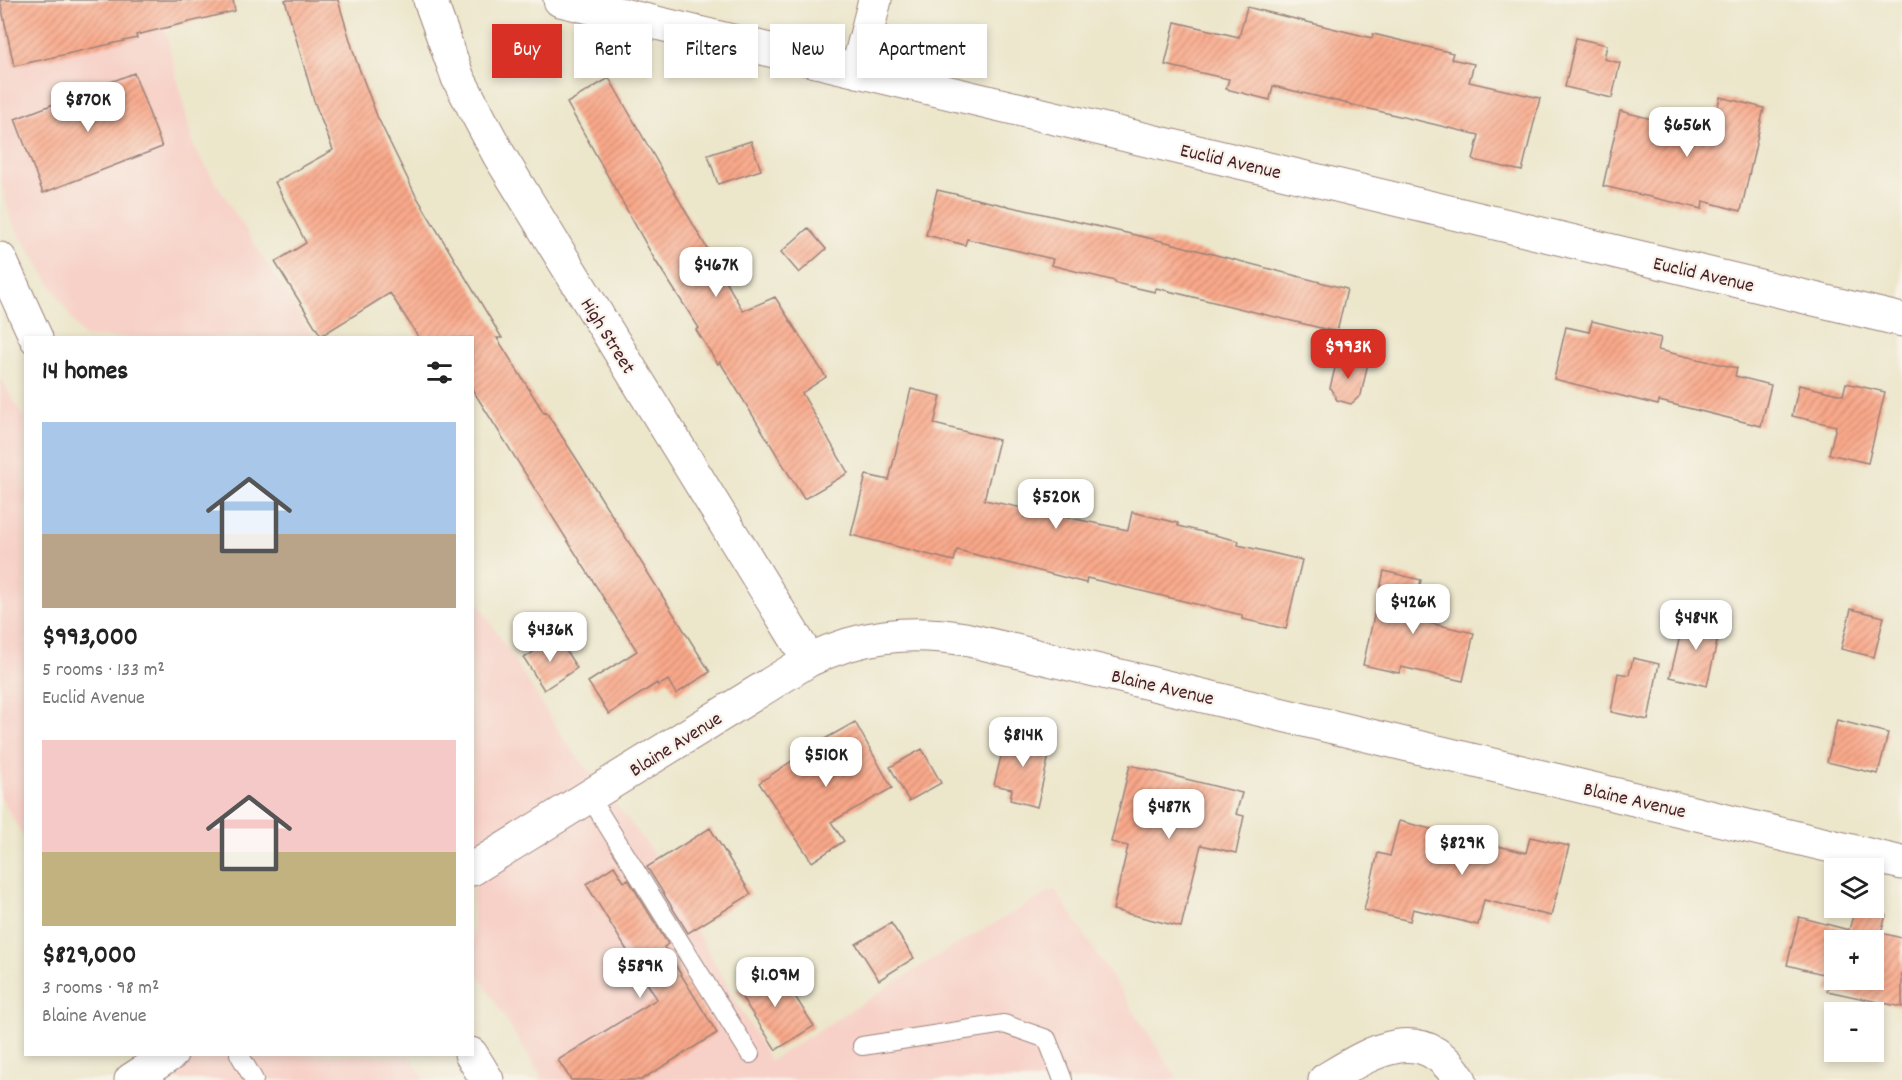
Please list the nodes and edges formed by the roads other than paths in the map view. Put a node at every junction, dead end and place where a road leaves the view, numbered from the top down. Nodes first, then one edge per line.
1 (429, 0) edge
2 (560, 0) edge
3 (874, 0) edge
4 (868, 24) edge
5 (857, 70) edge
6 (890, 78) edge
7 (0, 259) edge
8 (1902, 320) edge
9 (35, 336) edge
10 (809, 660) junction
11 (590, 796) junction
12 (1902, 863) edge
13 (474, 868) edge
14 (862, 1046) dead end
15 (750, 1054) dead end
16 (167, 1056) edge
17 (240, 1056) edge
18 (472, 1056) edge
19 (131, 1080) edge
20 (254, 1080) edge
21 (487, 1080) edge
22 (1064, 1080) edge
23 (1325, 1080) edge
24 (1460, 1080) edge

1 - 10 street, High Street
2 - 5 street, Euclid Avenue
3 - 4 street
6 - 8 street, Euclid Avenue
7 - 9 street
10 - 11 street, Blaine Avenue
10 - 12 street, Blaine Avenue
11 - 13 street, Blaine Avenue
11 - 15 lane
14 - 22 lane
16 - 19 street
17 - 20 lane
18 - 21 street
23 - 24 street

